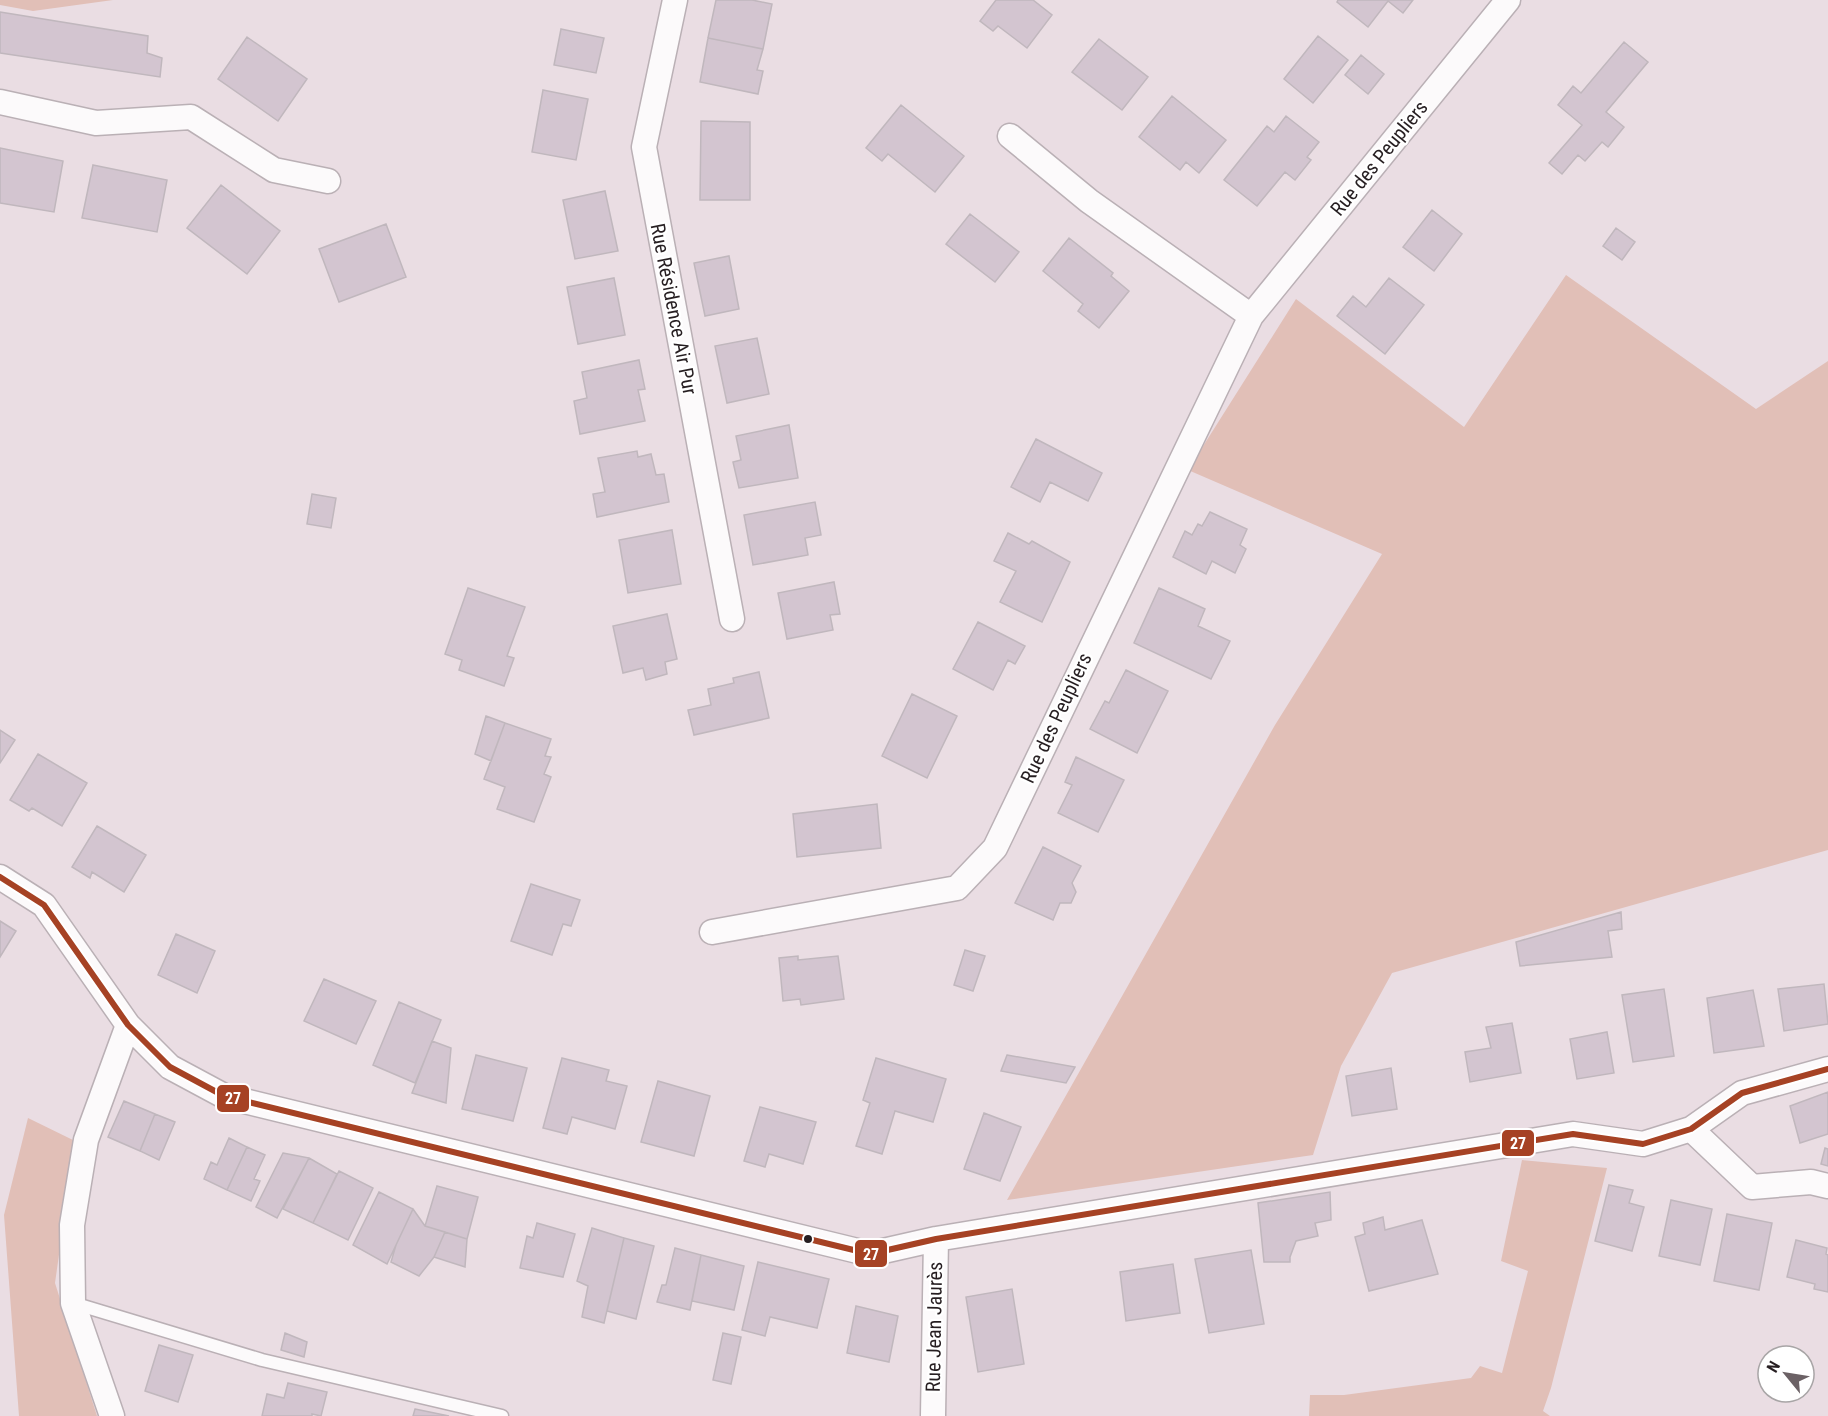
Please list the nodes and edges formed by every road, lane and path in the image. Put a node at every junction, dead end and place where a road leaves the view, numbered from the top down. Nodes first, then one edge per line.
1 (675, 0) edge
2 (1508, 0) edge
3 (0, 102) edge
4 (1010, 136) dead end
5 (328, 181) dead end
6 (1251, 316) junction
7 (732, 619) dead end
8 (0, 877) edge
9 (712, 932) dead end
10 (128, 1025) junction
11 (1828, 1069) edge
12 (1691, 1129) junction
13 (1828, 1186) edge
14 (936, 1239) junction
15 (73, 1304) junction
16 (112, 1416) edge
17 (501, 1416) edge
18 (933, 1416) edge

1 - 7 street, Rue Résidence Air Pur
2 - 6 street, Rue des Peupliers
3 - 5 street
4 - 6 street
6 - 9 street, Rue des Peupliers
8 - 10 street
10 - 14 street
10 - 15 street
11 - 12 street
12 - 13 street
12 - 14 street
14 - 18 street, Rue Jean Jaurès
15 - 16 street
15 - 17 lane

